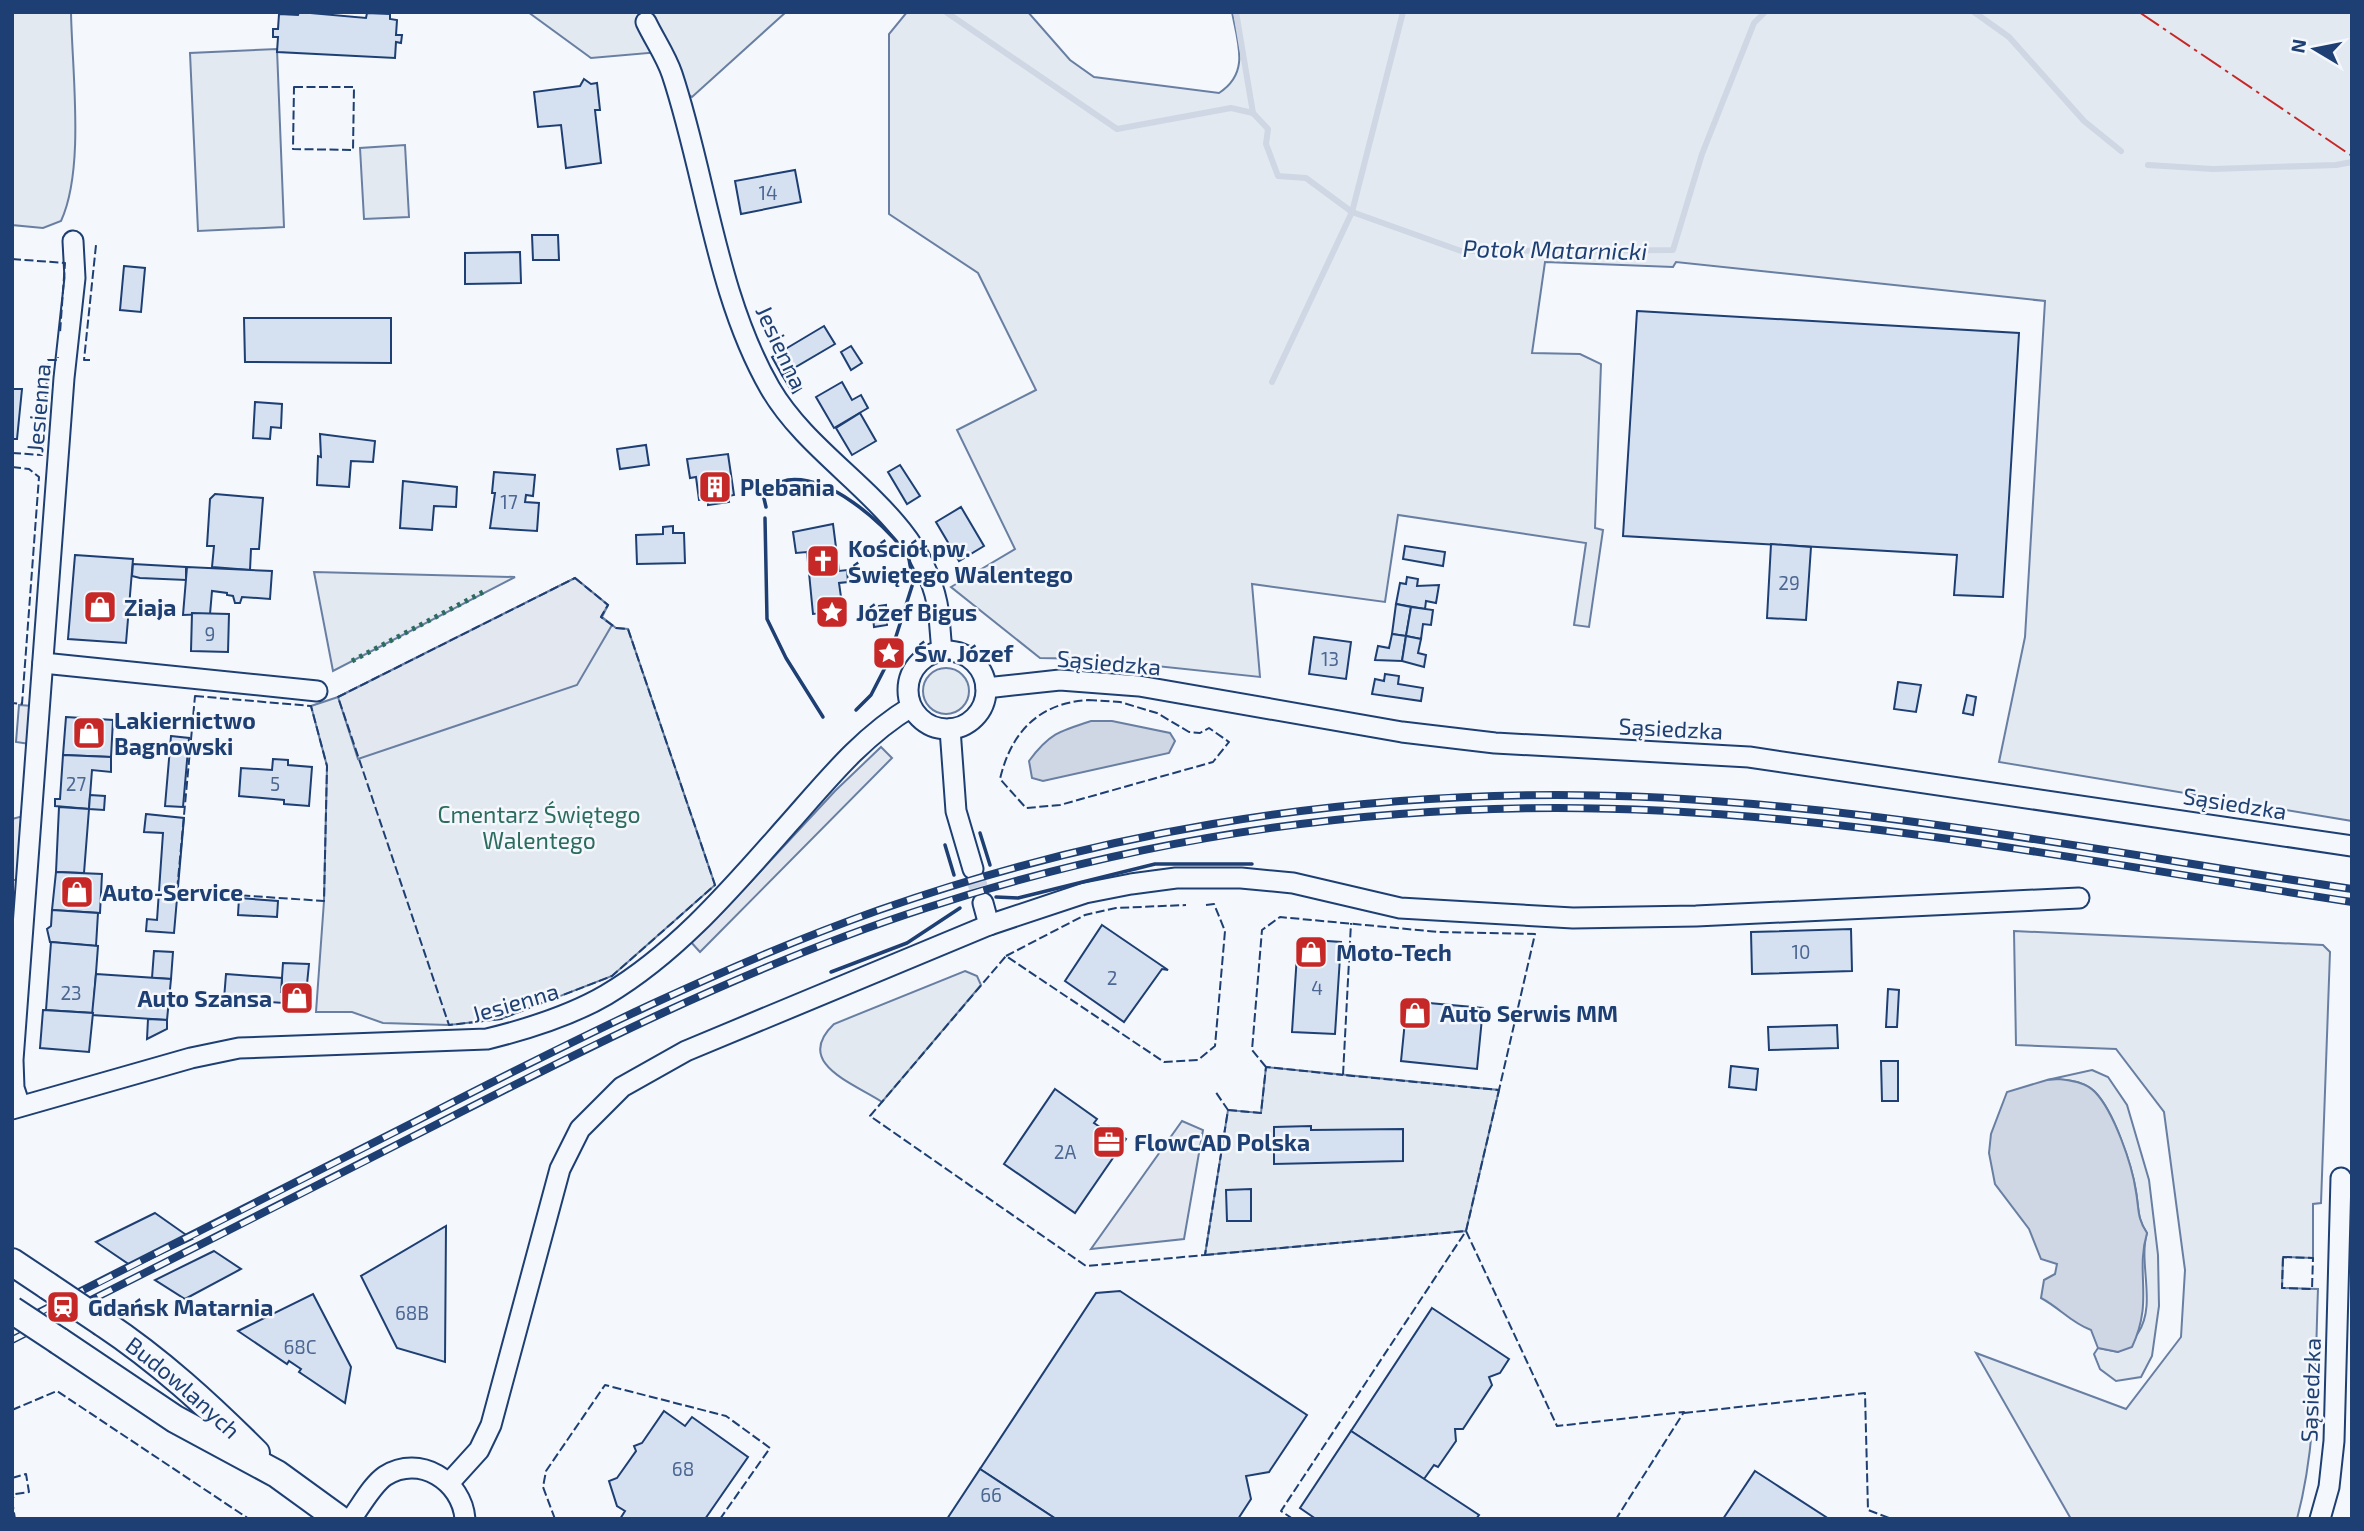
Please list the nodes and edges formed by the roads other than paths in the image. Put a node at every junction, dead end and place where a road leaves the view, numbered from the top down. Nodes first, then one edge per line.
1 (646, 22) dead end
2 (74, 241) dead end
3 (942, 650) junction
4 (43, 663) junction
5 (986, 688) junction
6 (317, 691) dead end
7 (911, 707) junction
8 (950, 729) junction
9 (2352, 846) edge
10 (973, 869) tunnel mouth
11 (2080, 898) dead end
12 (983, 902) tunnel mouth
13 (989, 925) junction
14 (16, 1108) edge
15 (2341, 1178) dead end
16 (12, 1262) edge
17 (12, 1310) edge
18 (277, 1474) junction
19 (450, 1482) junction
20 (339, 1519) edge
21 (351, 1519) edge
22 (465, 1519) edge
23 (2320, 1519) edge

1 - 3 street, Jesienna
2 - 4 street, Jesienna
3 - 5 street
3 - 7 street
4 - 6 street
4 - 14 street, Jesienna
5 - 8 street
5 - 9 street, Sąsiedzka
7 - 8 street
7 - 14 street, Jesienna
8 - 10 street
11 - 13 street
12 - 13 street
13 - 19 street
15 - 23 street, Sąsiedzka
16 - 18 main road, Budowlanych, bridge
17 - 18 main road, Budowlanych, bridge
18 - 20 main road, Budowlanych
19 - 21 street
19 - 22 street

